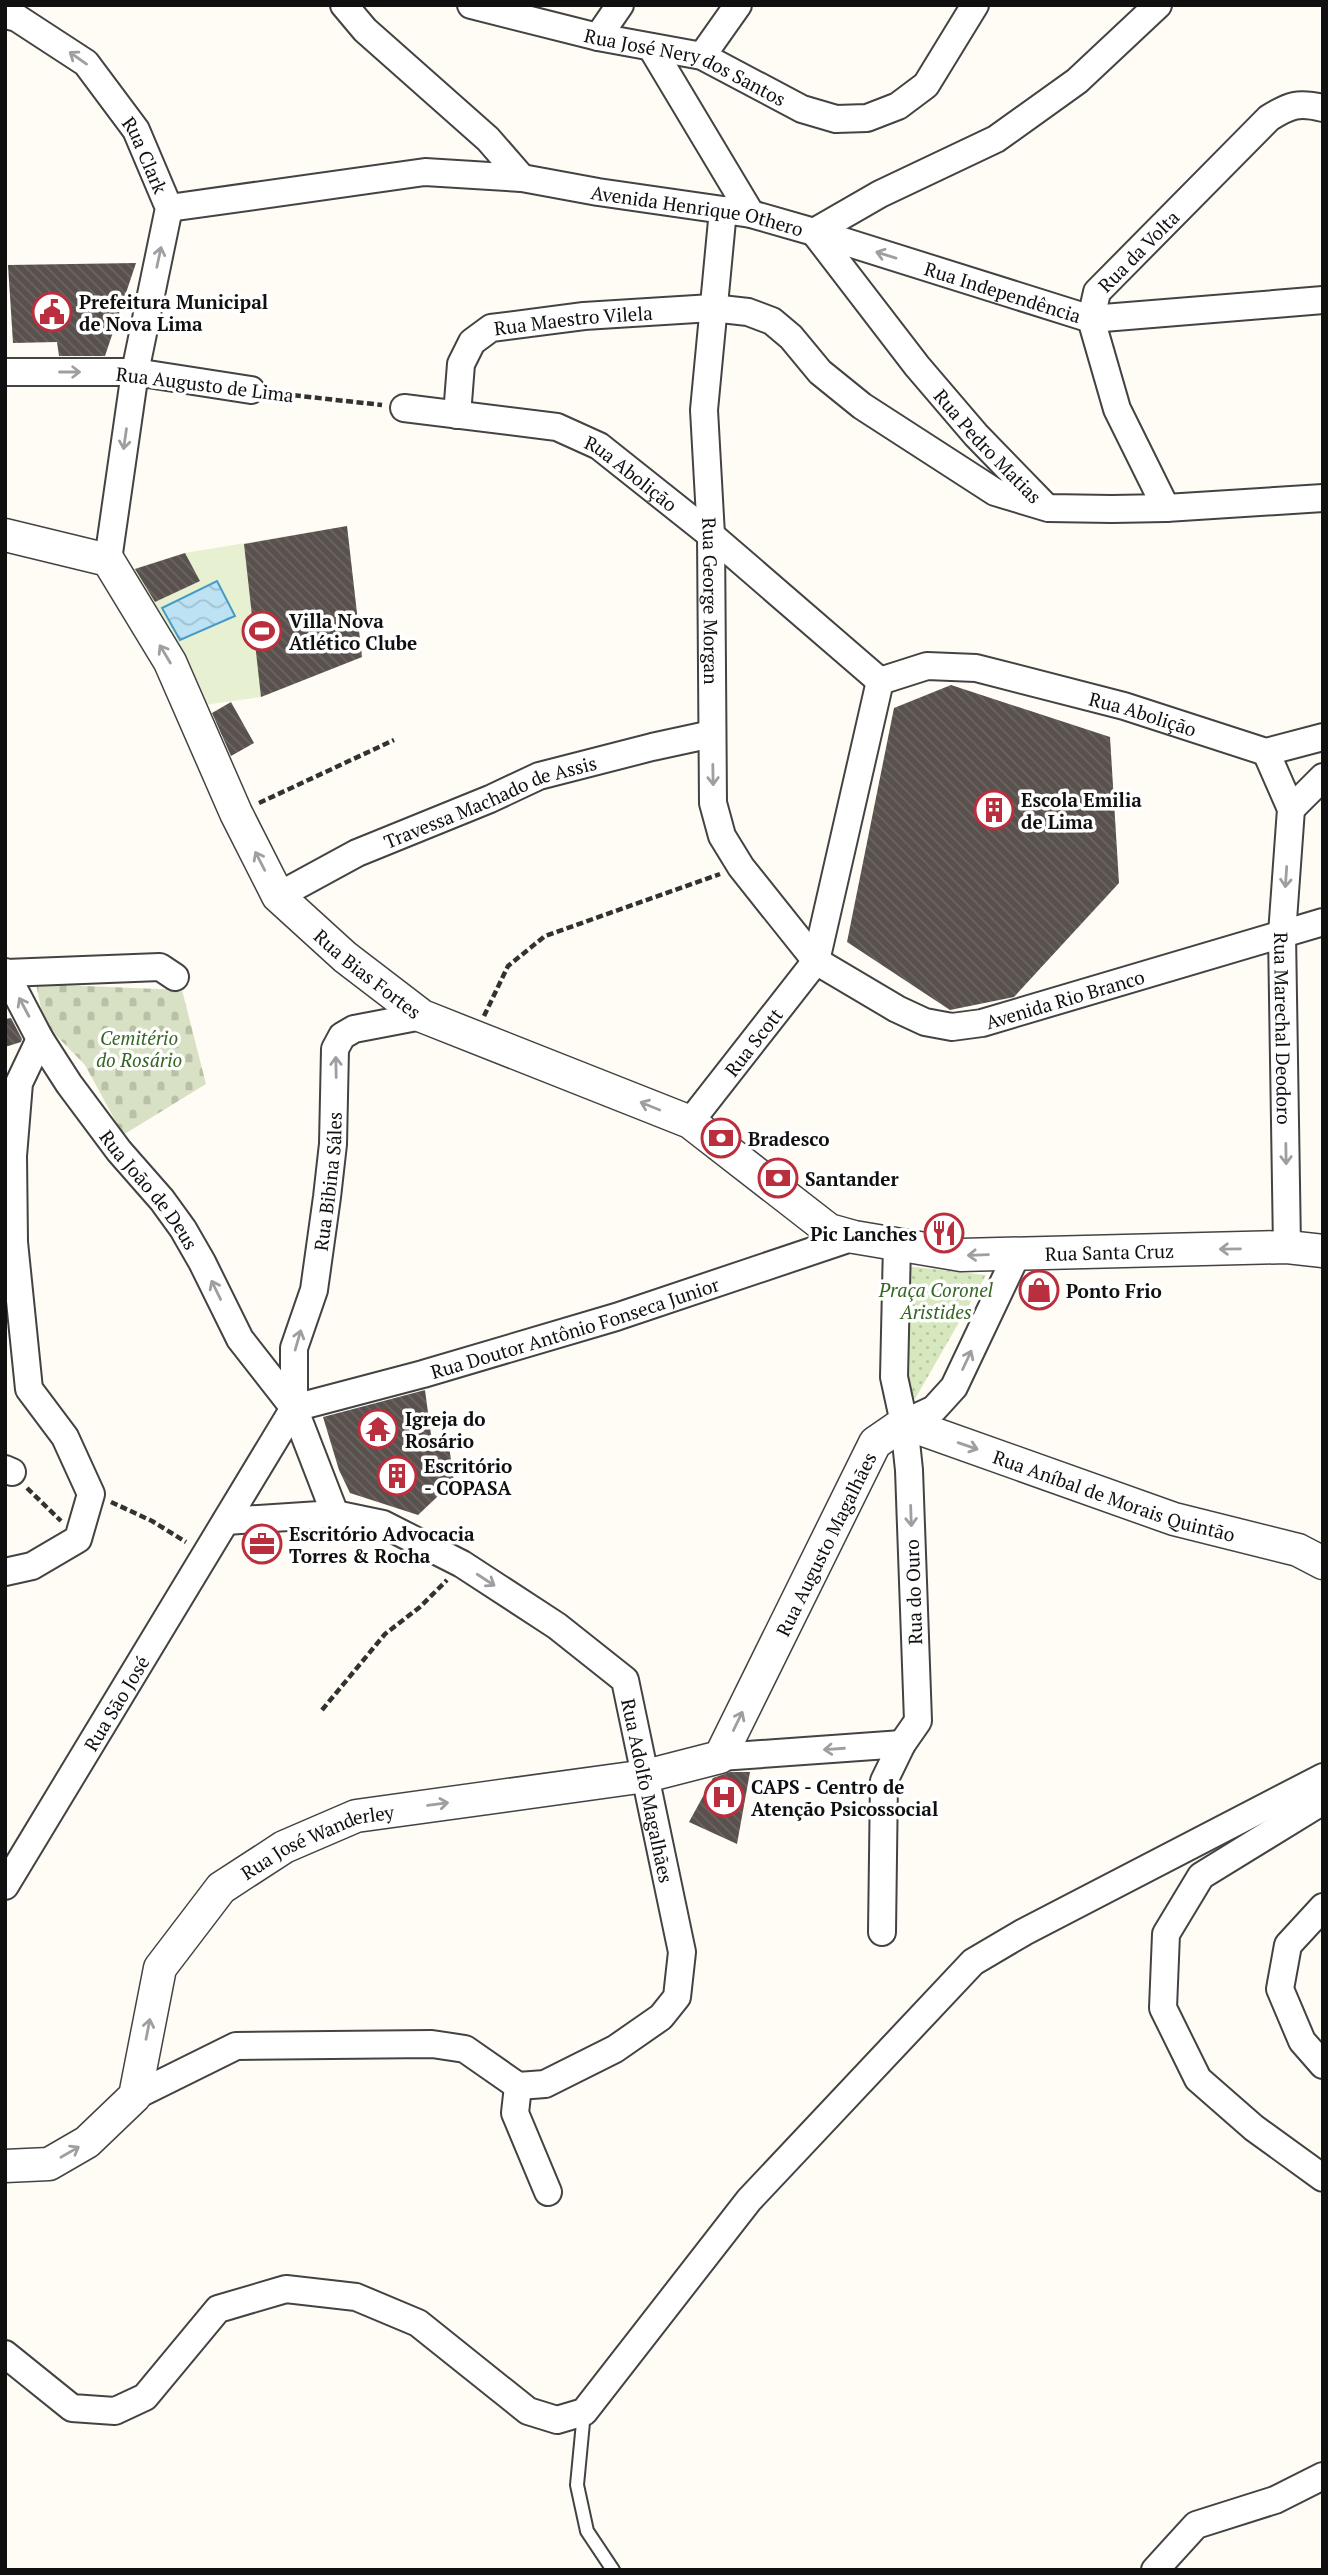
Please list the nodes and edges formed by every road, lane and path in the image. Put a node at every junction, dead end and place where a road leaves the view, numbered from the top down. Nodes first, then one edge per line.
1 (344, 5) edge
2 (471, 5) edge
3 (620, 5) edge
4 (738, 5) edge
5 (975, 5) edge
6 (1158, 5) edge
7 (18, 13) edge
8 (598, 37) junction
9 (651, 47) junction
10 (702, 56) junction
11 (1323, 108) edge
12 (522, 178) junction
13 (169, 208) junction
14 (723, 210) junction
15 (751, 214) junction
16 (814, 232) junction
17 (1323, 300) edge
18 (712, 308) junction
19 (1091, 319) junction
20 (5, 372) edge
21 (135, 372) junction
22 (251, 390) joint
23 (404, 408) joint
24 (457, 415) junction
25 (1323, 498) edge
26 (1048, 508) junction
27 (1166, 508) junction
28 (5, 535) edge
29 (711, 535) junction
30 (108, 560) junction
31 (880, 681) junction
32 (712, 734) junction
33 (1323, 737) edge
34 (394, 740) dead end
35 (1266, 751) junction
36 (1323, 777) edge
37 (1291, 809) junction
38 (236, 813) junction
39 (741, 867) junction
40 (278, 896) junction
41 (1323, 922) edge
42 (1282, 934) junction
43 (816, 961) junction
44 (6, 972) edge
45 (176, 977) dead end
46 (422, 1016) junction
47 (475, 1036) junction
48 (40, 1039) junction
49 (690, 1122) junction
50 (9, 1156) edge
51 (854, 1237) junction
52 (897, 1244) junction
53 (1287, 1247) junction
54 (1323, 1251) edge
55 (1017, 1254) junction
56 (294, 1408) junction
57 (904, 1423) junction
58 (9, 1471) edge
59 (90, 1494) junction
60 (335, 1514) junction
61 (226, 1521) junction
62 (78, 1539) junction
63 (1314, 1552) edge
64 (206, 1554) junction
65 (462, 1564) junction
66 (5, 1572) edge
67 (322, 1710) dead end
68 (902, 1744) junction
69 (720, 1757) junction
70 (646, 1776) junction
71 (1323, 1777) edge
72 (1323, 1801) edge
73 (5, 1886) edge
74 (1323, 1907) edge
75 (882, 1932) dead end
76 (1323, 2065) edge
77 (518, 2086) junction
78 (135, 2096) junction
79 (5, 2166) edge
80 (1323, 2178) edge
81 (548, 2192) dead end
82 (5, 2354) edge
83 (584, 2412) junction
84 (1323, 2476) edge
85 (613, 2570) edge
86 (1155, 2570) edge

1 - 12 street
2 - 8 street, Rua José Nery dos Santos
3 - 8 street
4 - 10 street
5 - 10 street, Rua José Nery dos Santos
6 - 16 street, Avenida Henrique Othero
13 -> 7 street, Rua Clark
8 - 9 street, Rua José Nery dos Santos
9 - 10 street, Rua José Nery dos Santos
9 - 15 street
11 - 19 street, Rua da Volta
12 - 13 street, Avenida Henrique Othero
12 - 14 street, Avenida Henrique Othero
21 -> 13 street, Rua Clark
14 - 15 street, Avenida Henrique Othero
14 - 18 street, Rua George Morgan
15 - 16 street, Avenida Henrique Othero
19 -> 16 street, Rua Independência
16 - 26 street, Rua Pedro Matias
17 - 19 street, Rua Independência
18 - 24 street, Rua Maestro Vilela
18 - 26 street, Rua Maestro Vilela
18 - 29 street, Rua George Morgan
19 - 27 street
20 -> 21 street, Rua Augusto de Lima
21 - 22 street, Rua Augusto de Lima
21 -> 30 street, Rua Clark
22 - 23 path, Rua Augusto de Lima
23 - 24 street, Rua Abolição
24 - 29 street, Rua Abolição
25 - 27 street, Rua Pedro Matias
26 - 27 street, Rua Pedro Matias
28 - 30 street
29 - 31 street, Rua Abolição
29 - 32 street, Rua George Morgan
38 -> 30 street, Rua Bias Fortes
31 - 35 street, Rua Abolição
31 - 43 street
32 -> 39 street, Rua George Morgan
32 - 40 street, Travessa Machado de Assis
33 - 35 street
34 - 38 path
35 - 37 street, Rua Marechal Deodoro
36 - 37 street
37 -> 42 street, Rua Marechal Deodoro
40 -> 38 street, Rua Bias Fortes
39 - 43 street, Rua George Morgan
39 - 47 path
40 - 46 street, Rua Bias Fortes
41 - 42 street, Avenida Rio Branco
42 - 43 street, Avenida Rio Branco
42 -> 53 street, Rua Marechal Deodoro
43 - 49 street, Rua Scott
44 - 45 street
48 -> 44 street, Rua João de Deus
46 - 47 street, Rua Bias Fortes
56 -> 46 street, Rua Bibina Sáles
49 -> 47 street, Rua Bias Fortes
48 - 50 street
56 -> 48 street, Rua João de Deus
49 - 51 street, Rua Bias Fortes
50 - 59 street
51 - 52 street, Rua Bias Fortes
51 - 56 street, Rua Doutor Antônio Fonseca Junior
55 -> 52 street, Rua Santa Cruz
52 - 57 street, Rua do Ouro
53 - 54 street, Rua Santa Cruz
53 -> 55 street, Rua Santa Cruz
57 -> 55 street, Rua Augusto Magalhães
56 - 60 street
56 - 61 street, Rua São José
57 -> 63 street, Rua Aníbal de Morais Quintão
57 -> 68 street, Rua do Ouro
69 -> 57 street, Rua Augusto Magalhães
58 - 62 path
59 - 62 street
59 - 64 path
60 - 61 street, Rua Adolfo Magalhães
60 - 65 street, Rua Adolfo Magalhães
61 - 64 street, Rua São José
62 - 66 street
64 - 73 street, Rua São José
65 - 67 path
65 -> 70 street, Rua Adolfo Magalhães
68 -> 69 street
68 - 75 street, Rua do Ouro
69 - 70 street
70 - 77 street, Rua Adolfo Magalhães
78 -> 70 street, Rua José Wanderley
71 - 83 street
72 - 80 street
74 - 76 street
77 - 78 street
77 - 81 street
79 -> 78 street
82 - 83 street
83 - 85 lane
84 - 86 street

